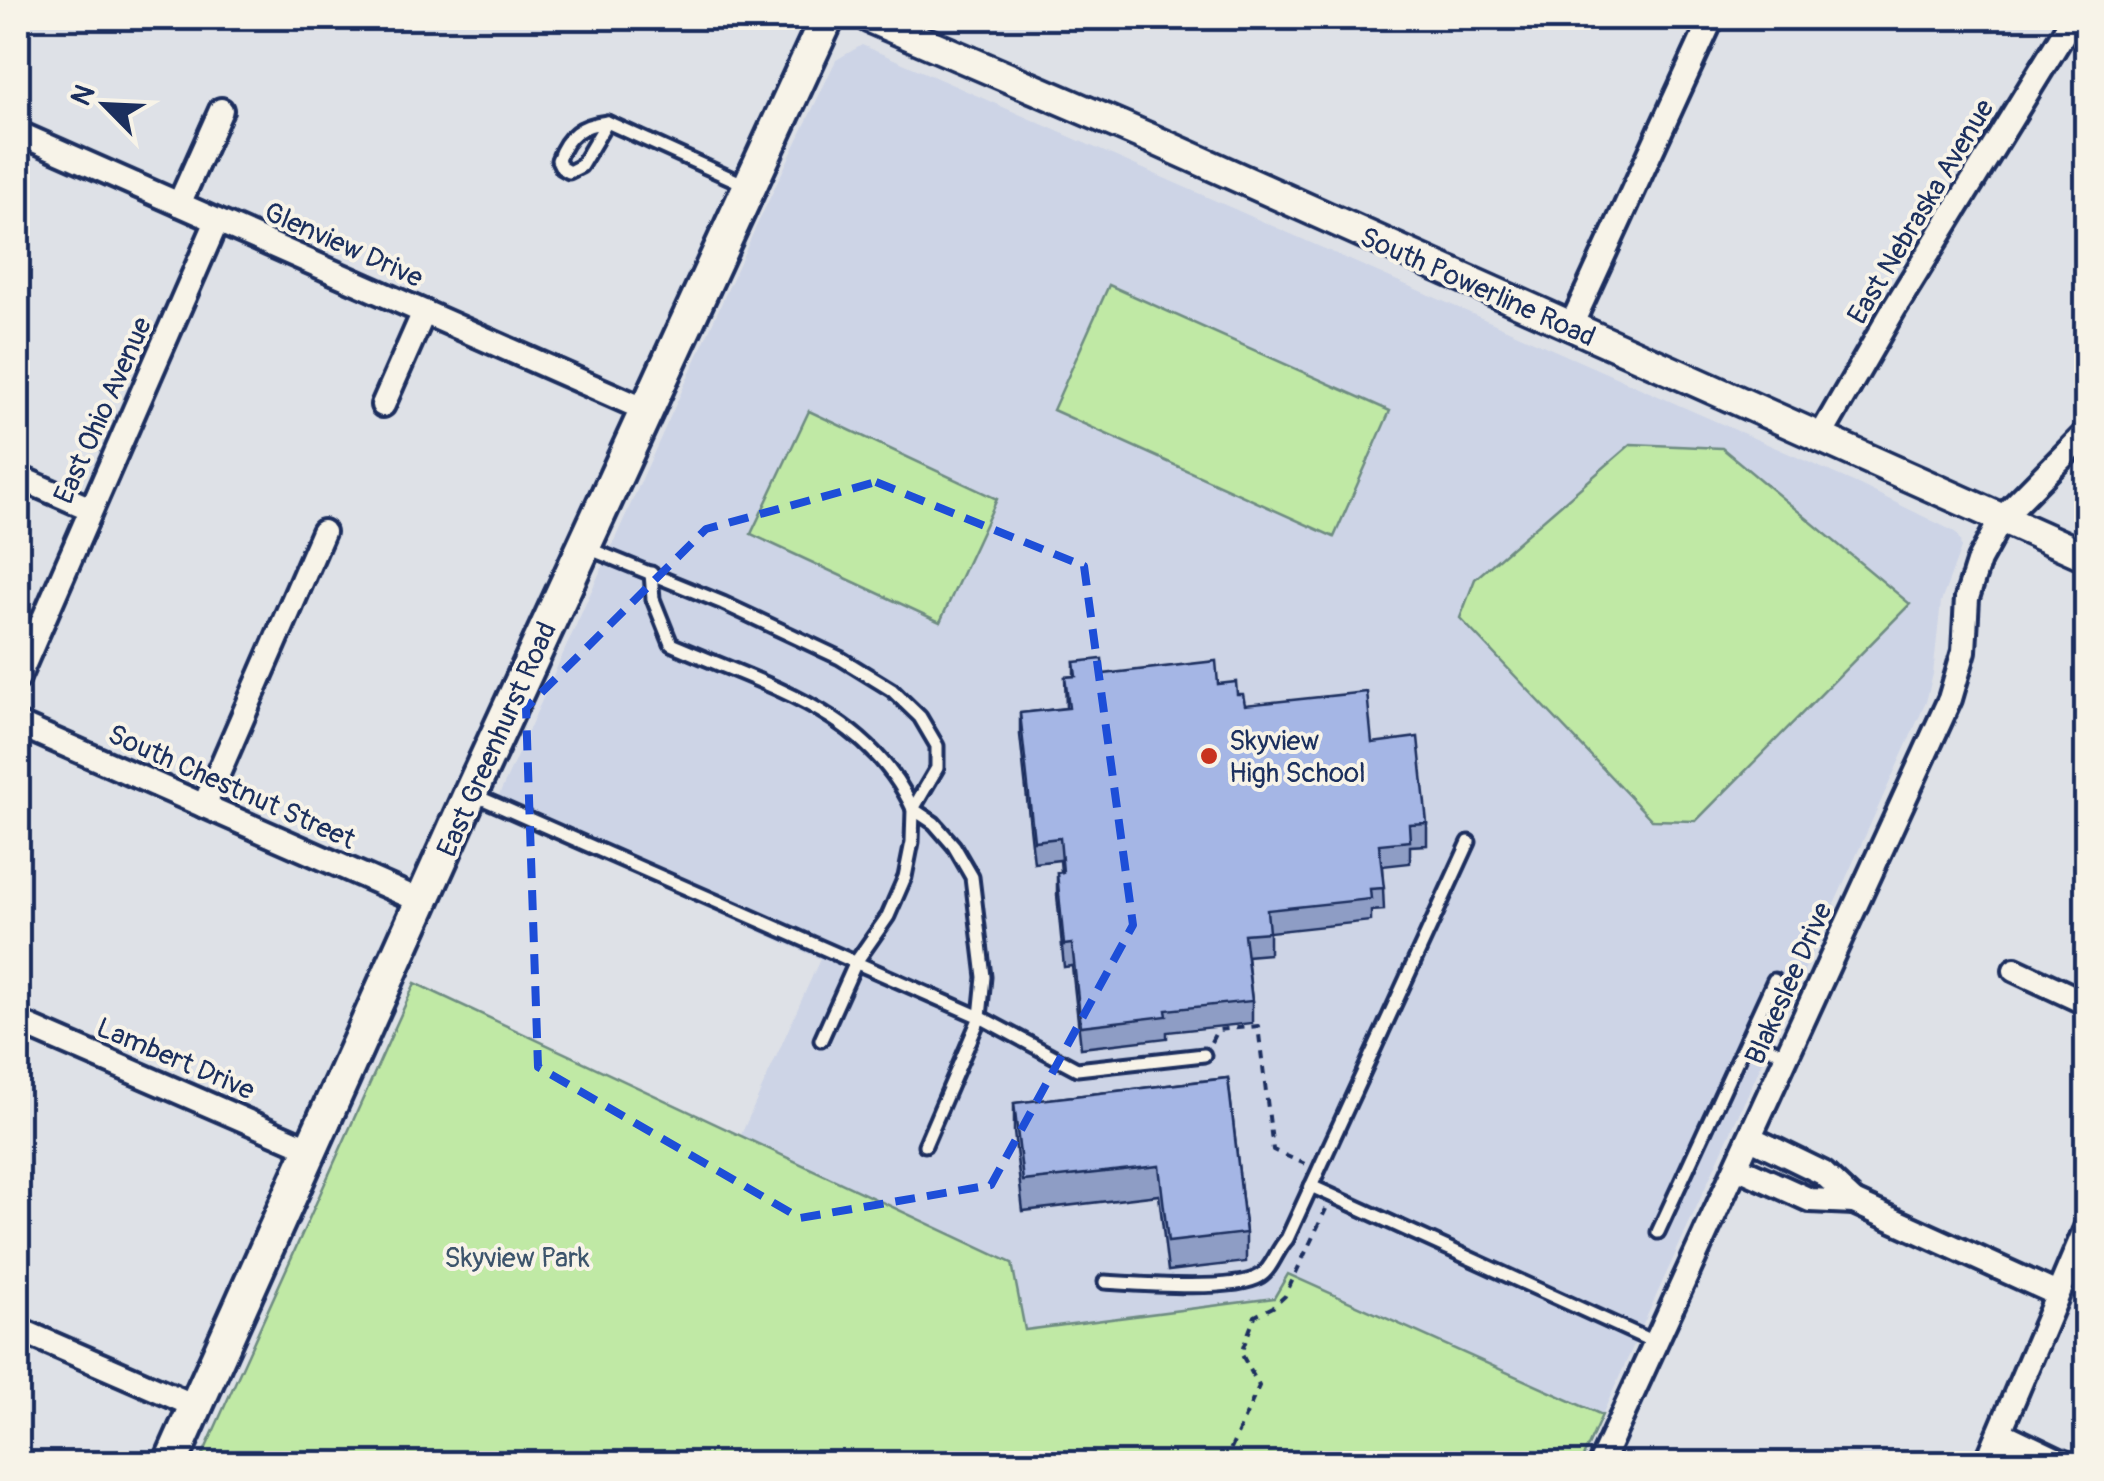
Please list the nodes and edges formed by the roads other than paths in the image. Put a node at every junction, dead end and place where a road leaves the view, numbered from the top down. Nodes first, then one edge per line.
1 (828, 18) edge
2 (869, 18) edge
3 (1712, 18) edge
4 (2073, 18) edge
5 (221, 110) dead end
6 (607, 122) junction
7 (18, 133) edge
8 (748, 186) junction
9 (178, 204) junction
10 (217, 221) junction
11 (424, 312) junction
12 (1570, 328) junction
13 (383, 405) dead end
14 (646, 410) junction
15 (2086, 434) edge
16 (1820, 438) junction
17 (18, 477) edge
18 (91, 509) junction
19 (2002, 518) junction
20 (323, 532) dead end
21 (583, 546) junction
22 (2086, 556) edge
23 (650, 573) junction
24 (18, 678) edge
25 (18, 724) edge
26 (470, 794) junction
27 (204, 806) junction
28 (914, 809) junction
29 (1469, 842) dead end
30 (423, 902) junction
31 (856, 962) junction
32 (2015, 970) dead end
33 (1774, 980) dead end
34 (2086, 1003) edge
35 (980, 1017) junction
36 (18, 1022) edge
37 (1747, 1038) junction
38 (821, 1040) dead end
39 (1204, 1055) road end
40 (1788, 1056) junction
41 (1751, 1138) junction
42 (925, 1145) dead end
43 (311, 1149) junction
44 (1738, 1167) junction
45 (1311, 1186) junction
46 (1854, 1202) junction
47 (2086, 1228) edge
48 (1658, 1232) dead end
49 (1105, 1282) dead end
50 (2057, 1294) junction
51 (18, 1329) edge
52 (1656, 1343) junction
53 (196, 1406) junction
54 (2001, 1434) junction
55 (170, 1464) edge
56 (1600, 1464) edge
57 (1986, 1464) edge
58 (2066, 1464) edge

1 - 8 main road, East Greenhurst Road
2 - 12 street, South Powerline Road
3 - 12 street
4 - 16 street, East Nebraska Avenue
5 - 9 street
6 - 6 lane
6 - 8 lane
7 - 9 street, Glenview Drive
8 - 14 main road, East Greenhurst Road
9 - 10 street, Glenview Drive
10 - 11 street, Glenview Drive
10 - 18 street, East Ohio Avenue
11 - 13 street
11 - 14 street, Glenview Drive
12 - 16 street, South Powerline Road
14 - 21 main road, East Greenhurst Road
15 - 19 street, Blakeslee Drive
16 - 19 street, South Powerline Road
17 - 18 street
18 - 24 street, East Ohio Avenue
19 - 22 street, South Powerline Road
19 - 40 street, Blakeslee Drive
20 - 27 street
21 - 23 lane
21 - 26 main road, East Greenhurst Road
23 - 28 lane
23 - 28 lane
25 - 27 street, South Chestnut Street
26 - 30 main road, East Greenhurst Road
26 - 31 lane
27 - 30 street, South Chestnut Street
28 - 31 lane
28 - 35 lane
29 - 45 lane
30 - 43 main road, East Greenhurst Road
31 - 35 lane
31 - 38 lane
32 - 34 street
33 - 37 lane
35 - 39 lane
35 - 42 lane
36 - 43 street, Lambert Drive
37 - 40 lane
37 - 48 lane
40 - 41 street, Blakeslee Drive
41 - 44 street, Blakeslee Drive
41 - 46 street
43 - 53 main road, East Greenhurst Road
44 - 46 street
44 - 52 street, Blakeslee Drive
45 - 49 lane
45 - 52 lane
46 - 50 street
47 - 50 street
50 - 54 street
51 - 53 street
52 - 56 street, Blakeslee Drive
53 - 55 main road, East Greenhurst Road
54 - 57 street
54 - 58 street

